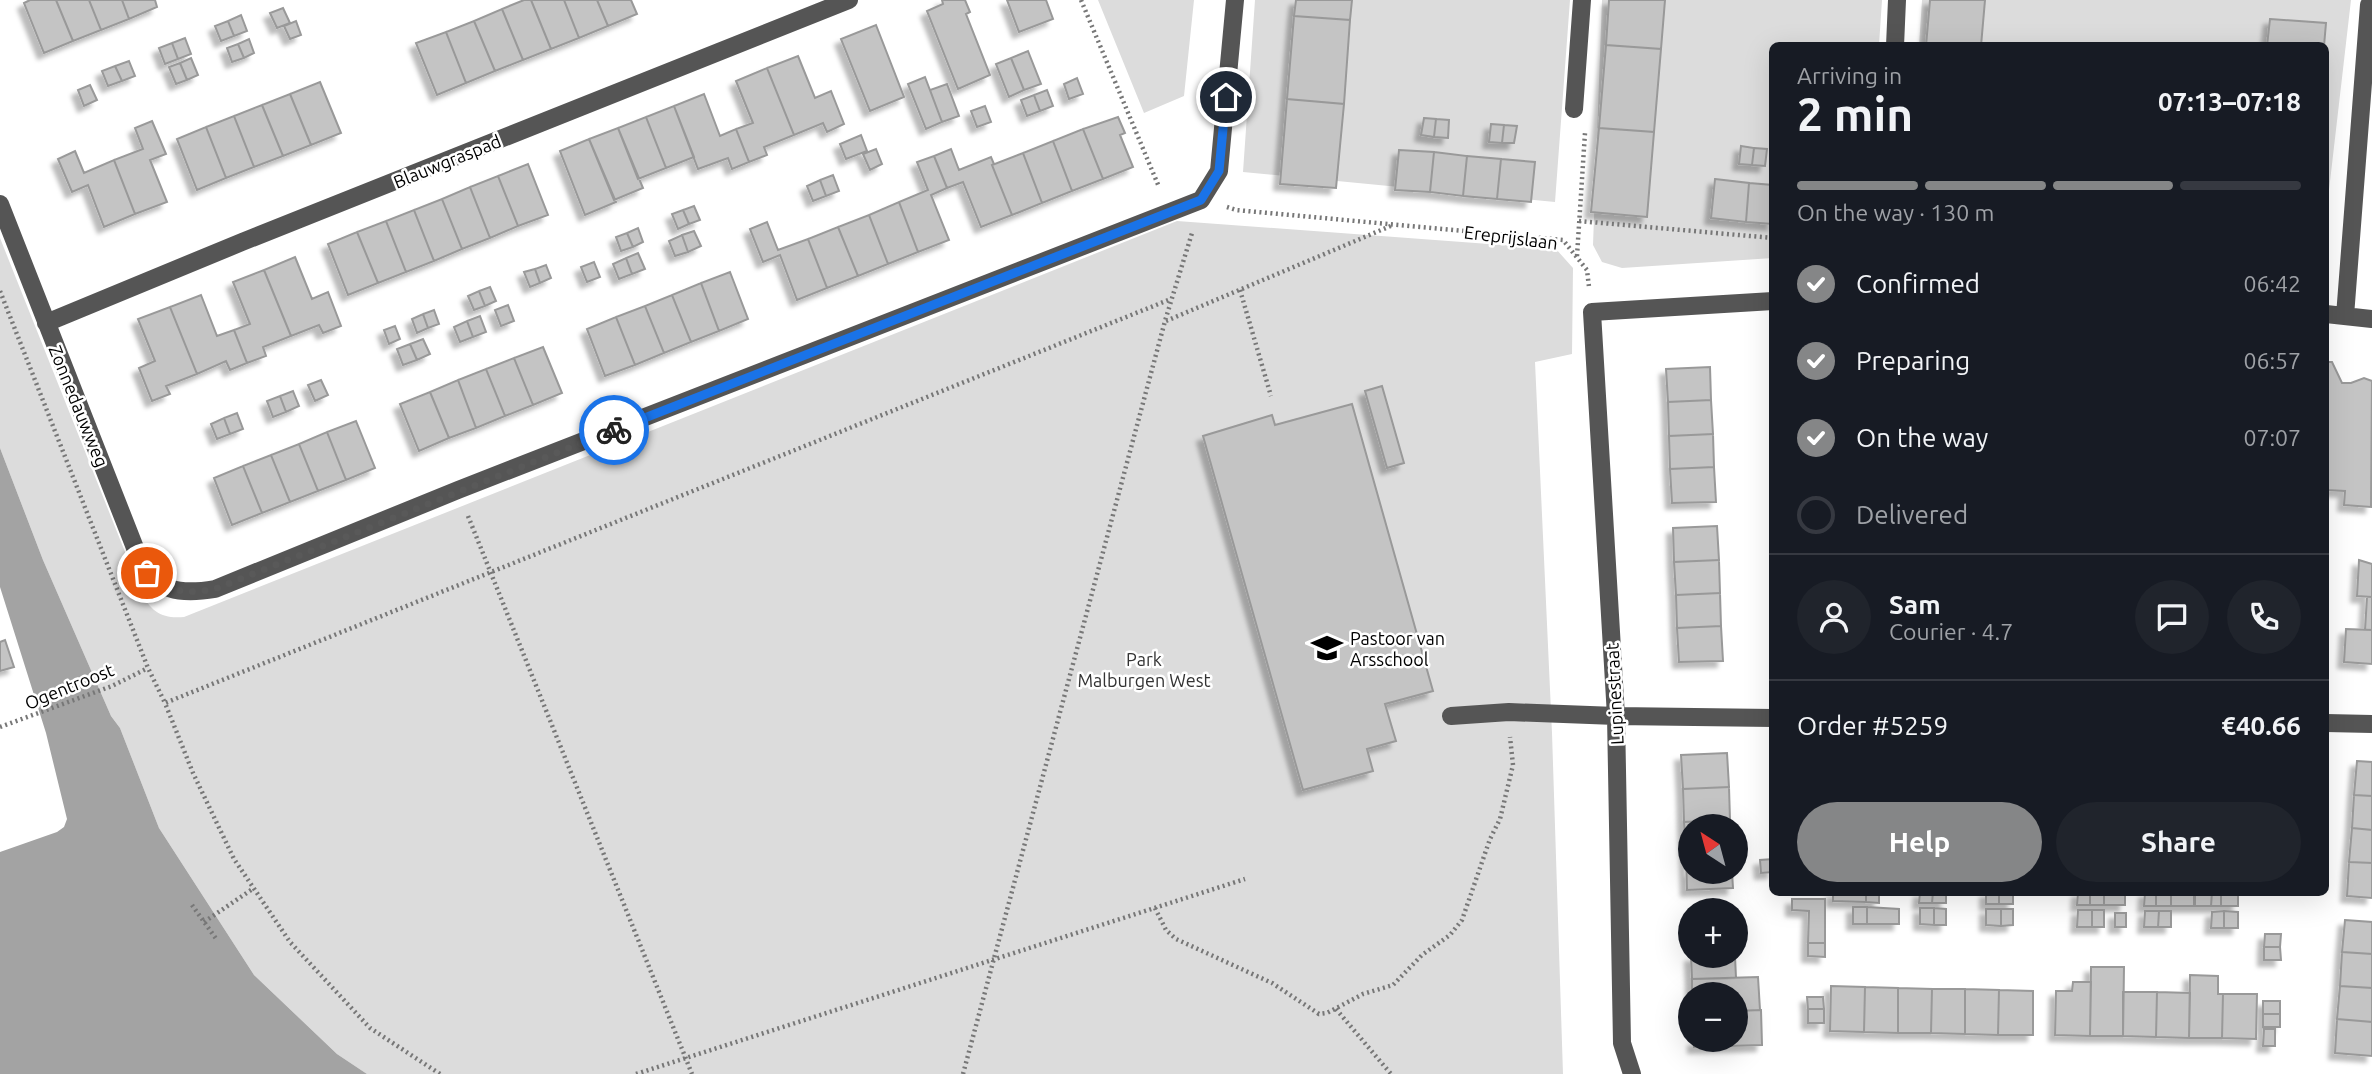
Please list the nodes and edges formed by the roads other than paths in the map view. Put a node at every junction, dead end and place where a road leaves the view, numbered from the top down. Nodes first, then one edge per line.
1 (849, 0) edge
2 (1235, 0) edge
3 (1582, 0) edge
4 (1897, 0) edge
5 (2372, 2) edge
6 (1895, 42) edge
7 (1574, 109) road end
8 (0, 204) edge
9 (1769, 301) edge
10 (2329, 314) edge
11 (2345, 316) junction
12 (2372, 318) edge
13 (46, 323) junction
14 (1451, 716) dead end
15 (1616, 716) junction
16 (1769, 718) edge
17 (2329, 723) edge
18 (2372, 724) edge
19 (1632, 1074) edge

1 - 13 street, Blauwgraspad
2 - 13 street, Zonnedauwweg
3 - 7 street
4 - 6 street
5 - 11 street
8 - 13 street, Zonnedauwweg
9 - 15 street, Lupinestraat
10 - 11 street
11 - 12 street
14 - 15 street
15 - 16 street
15 - 19 street, Lupinestraat
17 - 18 street

